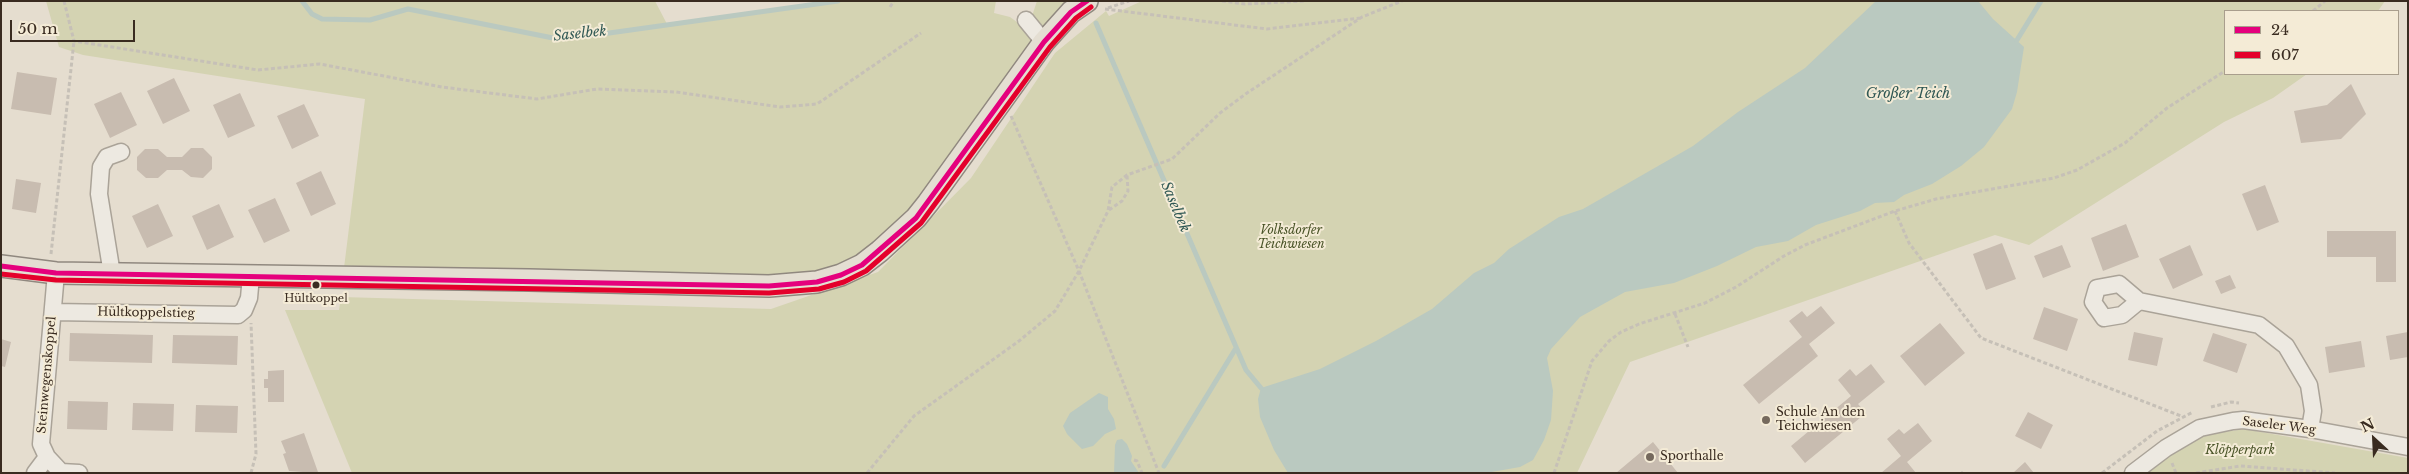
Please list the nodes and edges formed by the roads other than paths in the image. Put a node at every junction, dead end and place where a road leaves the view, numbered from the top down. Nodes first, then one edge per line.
1 (1096, 5) edge
2 (1026, 20) dead end
3 (1044, 42) junction
4 (121, 152) dead end
5 (1, 266) edge
6 (52, 273) junction
7 (112, 274) junction
8 (252, 276) junction
9 (2139, 301) dead end
10 (54, 312) junction
11 (2310, 430) junction
12 (2408, 446) edge
13 (46, 457) junction
14 (35, 473) edge
15 (79, 473) edge
16 (2134, 473) edge

1 - 3 main road
2 - 3 street
3 - 8 main road
4 - 7 street
5 - 6 main road
6 - 7 main road
6 - 10 street, Steinwegenskoppel
7 - 8 main road
8 - 10 street, Hültkoppelstieg
9 - 11 street
10 - 13 street, Steinwegenskoppel
11 - 12 street, Saseler Weg
11 - 16 street, Saseler Weg
13 - 14 street
13 - 15 street

